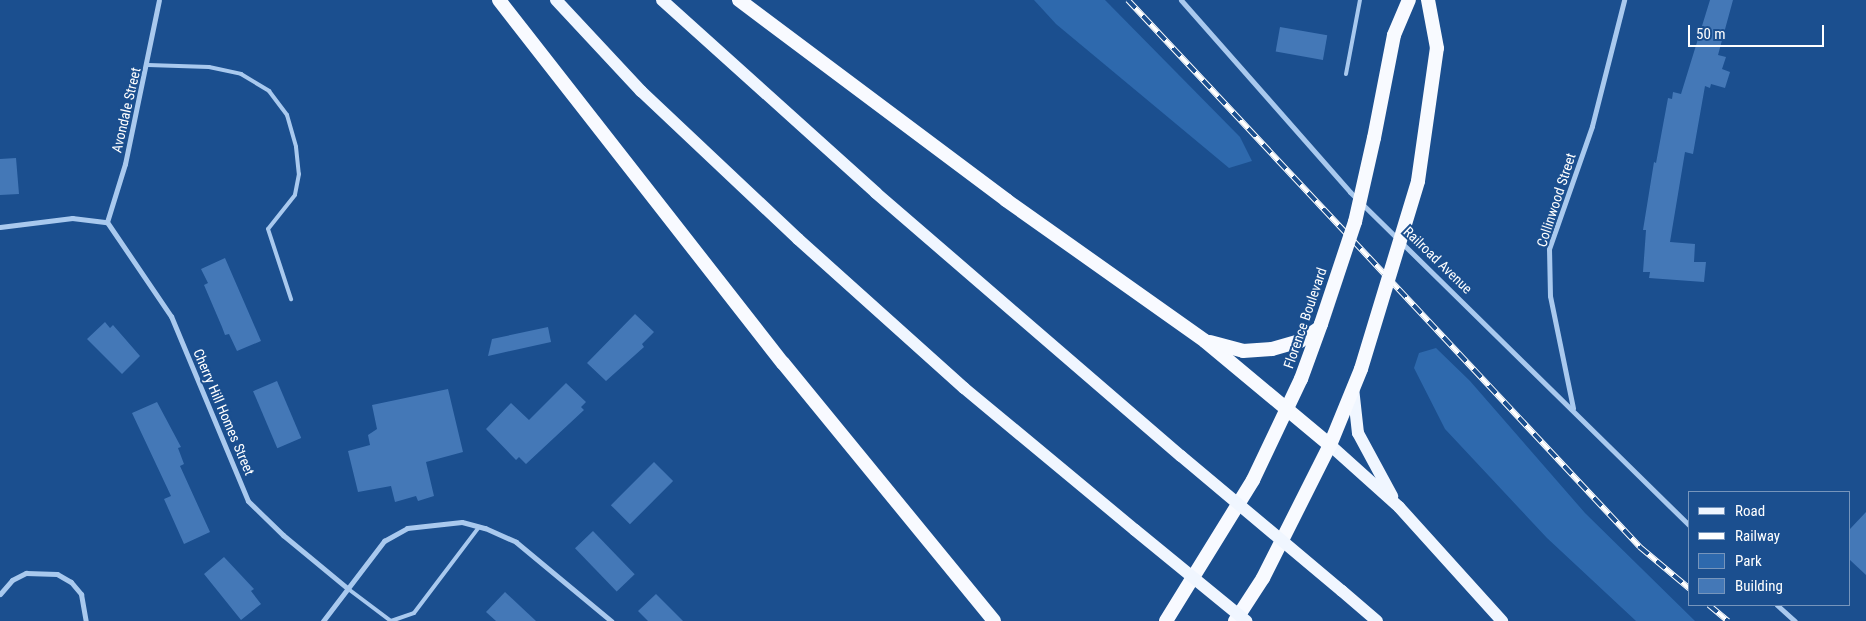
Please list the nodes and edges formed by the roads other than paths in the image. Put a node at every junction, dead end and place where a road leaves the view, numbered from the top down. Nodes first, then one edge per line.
1 (159, 0) edge
2 (499, 0) edge
3 (556, 0) edge
4 (662, 0) edge
5 (739, 0) edge
6 (1181, 0) edge
7 (1360, 0) edge
8 (1409, 0) edge
9 (1428, 0) edge
10 (1624, 0) edge
11 (148, 65) junction
12 (1346, 74) dead end
13 (107, 222) junction
14 (0, 227) edge
15 (291, 299) dead end
16 (1320, 326) junction
17 (1205, 341) junction
18 (1353, 388) junction
19 (1288, 407) junction
20 (1574, 410) junction
21 (1330, 445) junction
22 (1399, 507) junction
23 (1688, 524) edge
24 (479, 527) junction
25 (347, 588) junction
26 (0, 594) edge
27 (1778, 606) edge
28 (86, 621) edge
29 (323, 621) edge
30 (611, 621) edge
31 (994, 621) edge
32 (1166, 621) edge
33 (1235, 621) edge
34 (1246, 621) edge
35 (1377, 621) edge
36 (1502, 621) edge
37 (1795, 621) edge

1 - 11 street, Avondale Street
2 - 31 highway
3 - 34 main road, bridge
4 - 35 main road, bridge
5 - 17 highway
6 - 20 street, Railroad Avenue
7 - 12 lane
8 - 16 highway, Florence Boulevard, bridge
9 - 18 highway, bridge
10 - 20 street, Collinwood Street
11 - 13 street, Avondale Street
11 - 15 lane
13 - 14 street
13 - 25 street, Cherry Hill Homes Street
16 - 17 highway
16 - 19 highway, Florence Boulevard
17 - 19 highway
18 - 21 highway
18 - 22 main road
19 - 21 highway
19 - 32 highway, Florence Boulevard
20 - 23 street, Railroad Avenue
21 - 22 main road
21 - 33 highway
22 - 36 main road
24 - 25 street
24 - 25 lane
24 - 30 street
25 - 29 street
26 - 28 street
27 - 37 street

